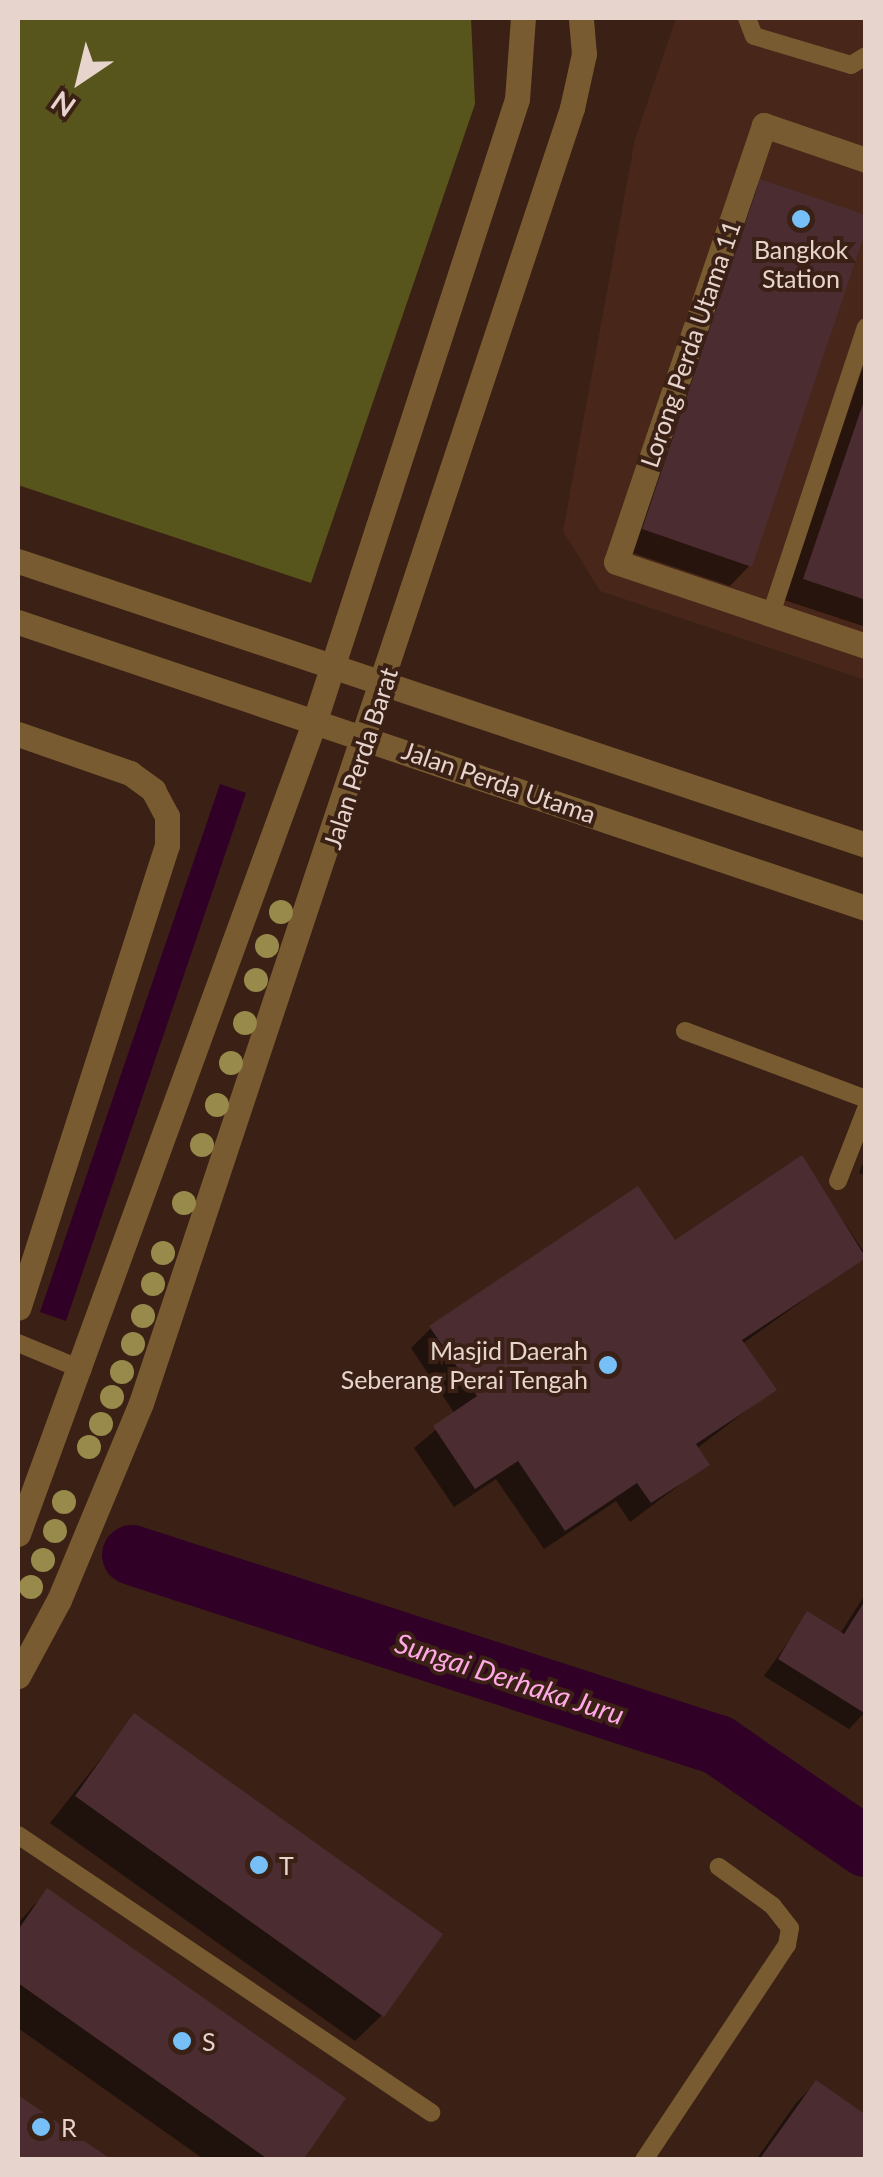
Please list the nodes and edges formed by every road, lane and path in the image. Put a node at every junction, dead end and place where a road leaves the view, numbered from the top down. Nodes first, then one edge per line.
1 (522, 18) edge
2 (581, 18) edge
3 (747, 18) edge
4 (866, 56) edge
5 (866, 160) edge
6 (866, 327) edge
7 (18, 562) edge
8 (771, 614) junction
9 (18, 622) edge
10 (866, 646) edge
11 (333, 664) junction
12 (386, 681) junction
13 (315, 720) junction
14 (18, 734) edge
15 (368, 737) junction
16 (866, 845) edge
17 (866, 908) edge
18 (685, 1031) dead end
19 (866, 1099) edge
20 (866, 1109) edge
21 (838, 1181) dead end
22 (18, 1308) edge
23 (18, 1343) edge
24 (83, 1370) junction
25 (18, 1534) edge
26 (18, 1676) edge
27 (18, 1834) edge
28 (719, 1868) dead end
29 (431, 2113) dead end
30 (644, 2160) edge

1 - 11 street
2 - 12 street, Jalan Perda Barat
3 - 4 lane
5 - 8 street, Lorong Perda Utama 11
6 - 8 lane
7 - 11 street
8 - 10 street
9 - 13 street, Jalan Perda Utama
11 - 12 street
11 - 13 street
12 - 15 street, Jalan Perda Barat
12 - 16 street
13 - 15 street, Jalan Perda Utama
13 - 24 street
14 - 22 street
15 - 17 street, Jalan Perda Utama
15 - 26 street, Jalan Perda Barat
18 - 19 lane
20 - 21 lane
23 - 24 lane
24 - 25 street
27 - 29 lane
28 - 30 lane

